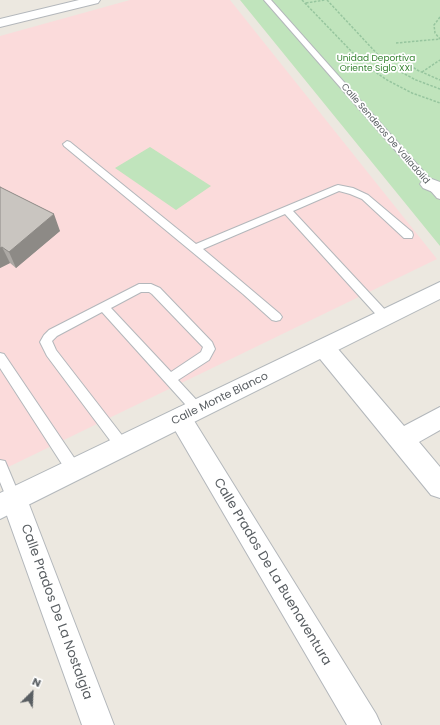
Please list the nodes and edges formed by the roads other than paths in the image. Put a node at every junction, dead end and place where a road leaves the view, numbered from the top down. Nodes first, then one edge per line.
1 (267, 0) edge
2 (87, 1) edge
3 (0, 23) edge
4 (67, 144) dead end
5 (436, 190) edge
6 (287, 210) junction
7 (408, 235) dead end
8 (195, 248) junction
9 (440, 290) edge
10 (104, 307) junction
11 (386, 317) junction
12 (276, 318) dead end
13 (324, 348) junction
14 (0, 358) edge
15 (170, 379) junction
16 (189, 414) junction
17 (440, 418) edge
18 (401, 440) junction
19 (123, 447) junction
20 (0, 466) edge
21 (74, 470) junction
22 (440, 486) edge
23 (7, 503) edge
24 (98, 725) edge
25 (365, 725) edge

1 - 5 lane, Calle Senderos De Valladolid
2 - 3 street
4 - 8 lane
6 - 7 lane
6 - 8 lane
6 - 11 lane
8 - 12 lane
9 - 11 street, Calle Monte Blanco
10 - 15 lane
10 - 15 lane
10 - 19 lane
11 - 13 street, Calle Monte Blanco
13 - 16 street, Calle Monte Blanco
13 - 18 street
14 - 21 lane
15 - 16 lane
16 - 19 street, Calle Monte Blanco
16 - 25 street, Calle Prados De La Buenaventura
17 - 18 street
18 - 22 street
19 - 21 street, Calle Monte Blanco
20 - 23 lane
21 - 23 street, Calle Monte Blanco
23 - 24 street, Calle Prados De La Nostalgia

